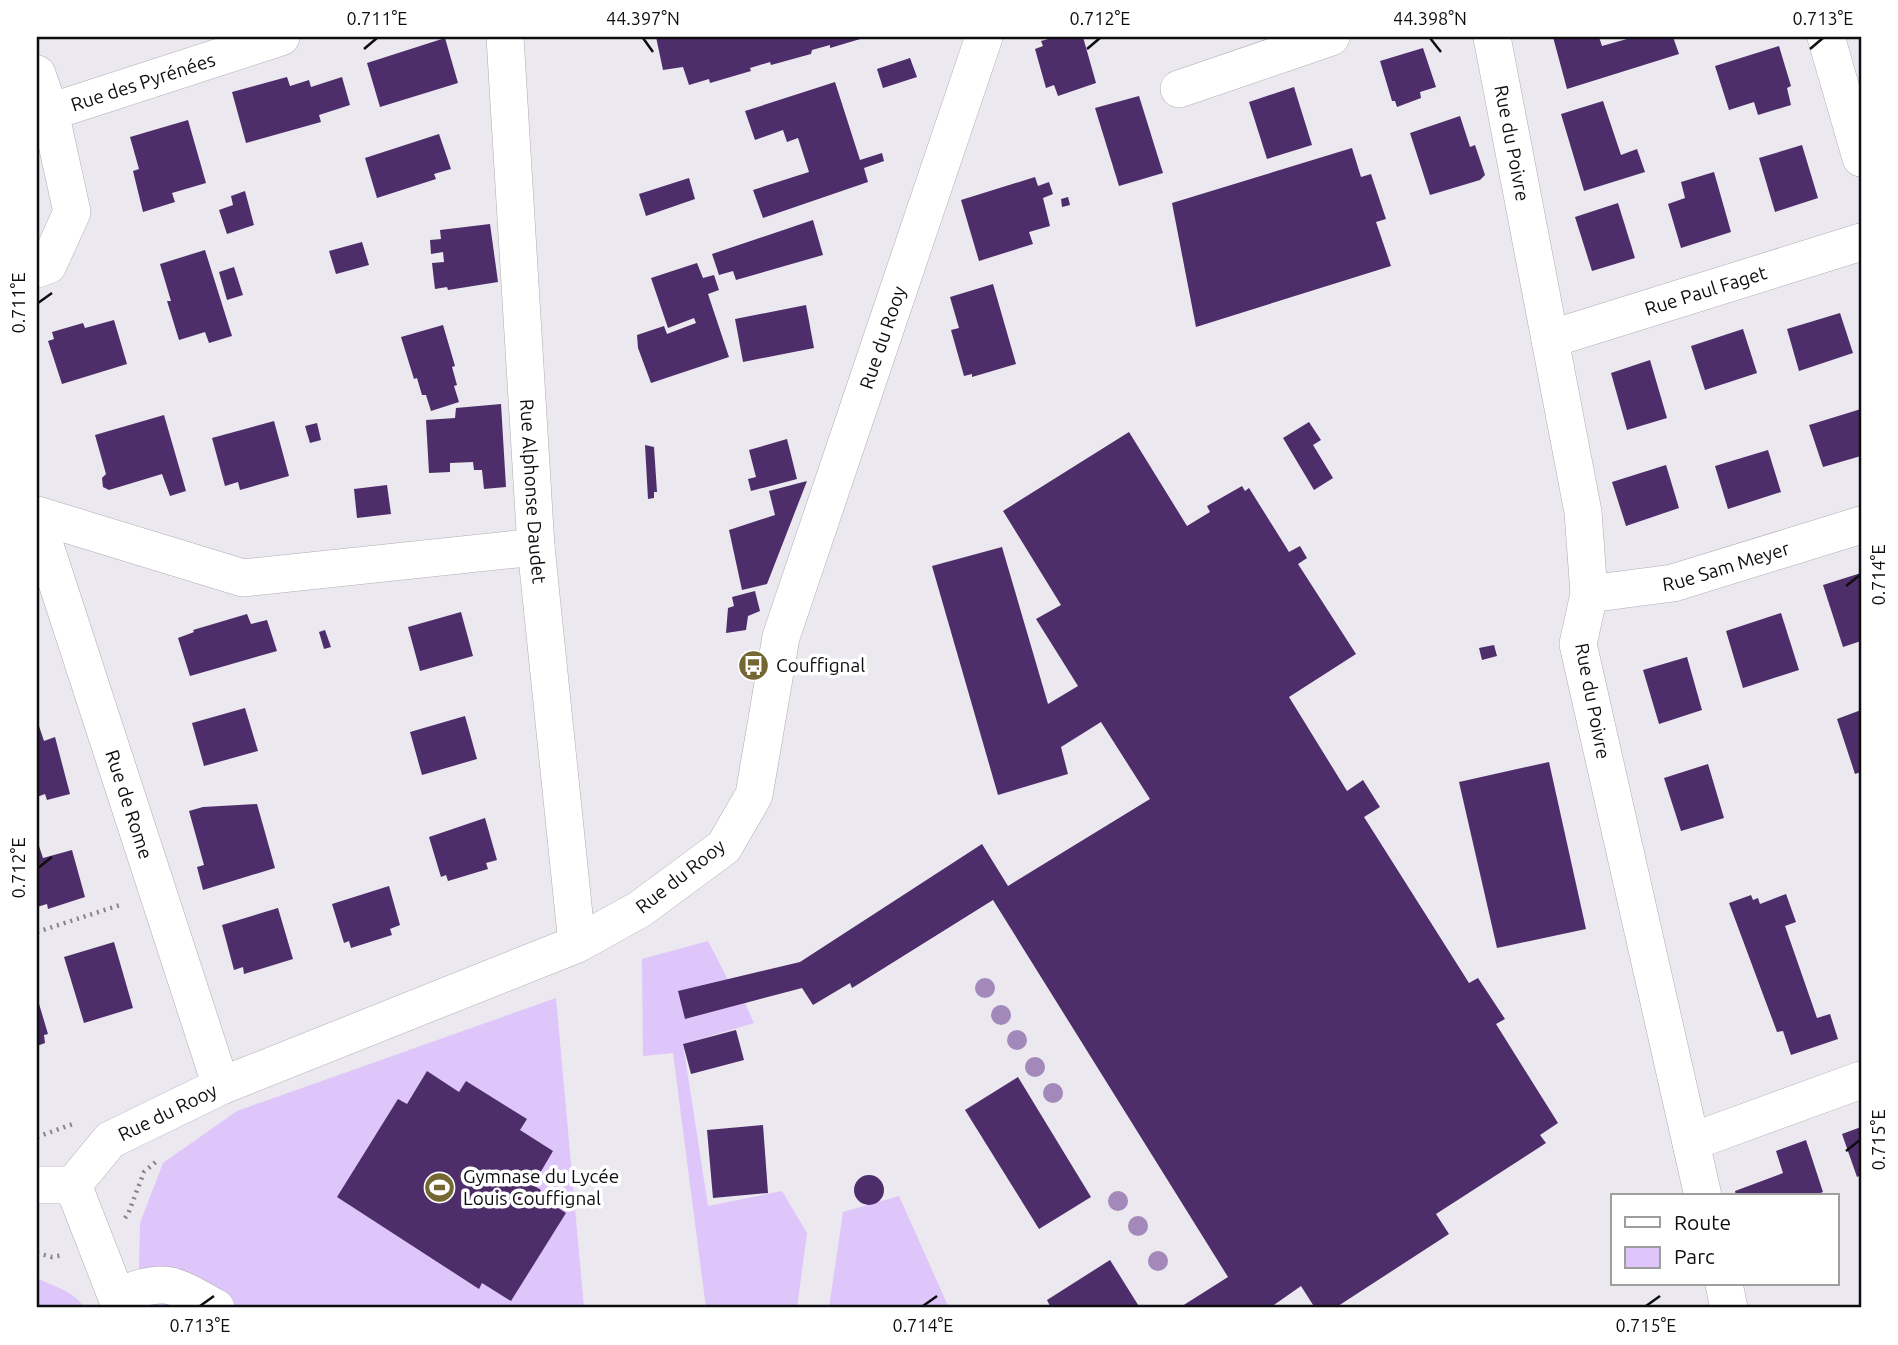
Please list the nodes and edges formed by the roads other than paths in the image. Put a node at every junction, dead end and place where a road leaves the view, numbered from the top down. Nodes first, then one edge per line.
1 (281, 37) edge
2 (505, 37) edge
3 (984, 37) edge
4 (1331, 37) edge
5 (1492, 37) edge
6 (1826, 37) edge
7 (37, 74) edge
8 (1179, 89) dead end
9 (50, 112) junction
10 (1861, 158) edge
11 (1861, 242) edge
12 (37, 269) edge
13 (1550, 339) junction
14 (37, 515) edge
15 (37, 521) edge
16 (1861, 525) edge
17 (536, 547) junction
18 (1589, 594) junction
19 (577, 944) junction
20 (1861, 1080) edge
21 (221, 1086) junction
22 (1691, 1142) junction
23 (37, 1185) edge
24 (73, 1185) junction
25 (1703, 1194) edge
26 (1724, 1286) edge
27 (119, 1303) edge
28 (216, 1308) edge
29 (1730, 1308) edge

1 - 9 street, Rue des Pyrénées
2 - 17 street, Rue Alphonse Daudet
3 - 19 street, Rue du Rooy
4 - 8 street
5 - 13 street, Rue du Poivre
6 - 10 street
7 - 9 street
9 - 12 street, Rue des Pyrénées
11 - 13 street, Rue Paul Faget
13 - 18 street, Rue du Poivre
14 - 17 street
15 - 21 street, Rue de Rome
16 - 18 street, Rue Sam Meyer
17 - 19 street, Rue Alphonse Daudet
18 - 22 street, Rue du Poivre
19 - 21 street, Rue du Rooy
20 - 22 street
21 - 24 street, Rue du Rooy
22 - 25 street, Rue du Poivre
23 - 24 street
24 - 27 street
26 - 29 street
27 - 28 street

